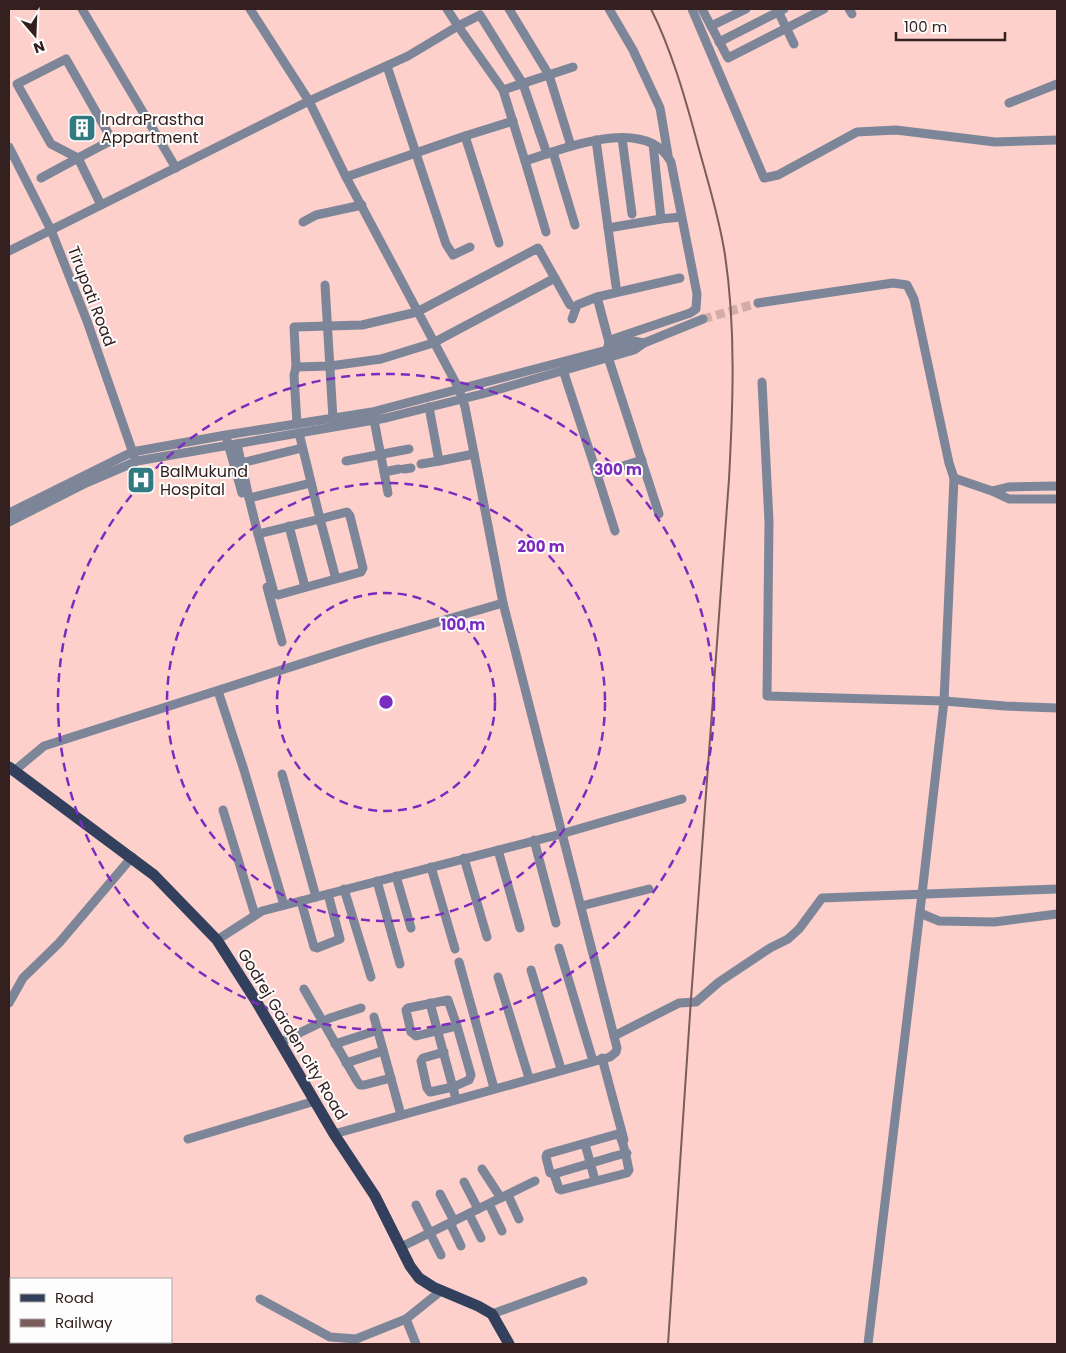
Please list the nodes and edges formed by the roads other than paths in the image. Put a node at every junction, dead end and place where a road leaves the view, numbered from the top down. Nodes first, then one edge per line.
1 (82, 9) edge
2 (250, 9) edge
3 (447, 9) edge
4 (508, 9) edge
5 (609, 9) edge
6 (692, 9) edge
7 (703, 9) edge
8 (746, 9) edge
9 (824, 9) edge
10 (780, 10) edge
11 (458, 26) junction
12 (711, 26) junction
13 (786, 28) junction
14 (719, 42) junction
15 (794, 44) dead end
16 (387, 66) junction
17 (573, 68) dead end
18 (549, 75) junction
19 (523, 84) junction
20 (1057, 84) edge
21 (13, 85) edge
22 (503, 90) junction
23 (309, 101) junction
24 (1009, 103) dead end
25 (513, 121) junction
26 (465, 136) junction
27 (622, 138) junction
28 (596, 140) junction
29 (1057, 140) edge
30 (653, 144) junction
31 (571, 146) junction
32 (9, 148) edge
33 (415, 153) junction
34 (550, 153) junction
35 (668, 156) junction
36 (78, 158) junction
37 (525, 161) junction
38 (176, 168) junction
39 (346, 177) junction
40 (42, 178) dead end
41 (101, 205) junction
42 (362, 205) junction
43 (632, 214) dead end
44 (681, 217) junction
45 (661, 219) junction
46 (303, 222) dead end
47 (575, 225) dead end
48 (608, 228) junction
49 (51, 230) junction
50 (546, 232) dead end
51 (498, 243) dead end
52 (470, 247) dead end
53 (9, 251) edge
54 (555, 278) junction
55 (680, 278) dead end
56 (325, 286) dead end
57 (616, 286) dead end
58 (596, 297) junction
59 (758, 303) tunnel mouth
60 (570, 304) dead end
61 (417, 312) junction
62 (572, 319) dead end
63 (702, 319) tunnel mouth
64 (328, 326) junction
65 (433, 343) junction
66 (608, 350) junction
67 (330, 366) junction
68 (296, 367) junction
69 (563, 370) junction
70 (762, 382) dead end
71 (459, 389) junction
72 (462, 399) junction
73 (429, 407) junction
74 (333, 419) junction
75 (374, 420) junction
76 (298, 428) junction
77 (226, 435) junction
78 (233, 444) junction
79 (302, 448) junction
80 (409, 449) dead end
81 (132, 452) junction
82 (474, 454) junction
83 (380, 455) junction
84 (642, 460) junction
85 (136, 461) junction
86 (346, 461) dead end
87 (439, 461) junction
88 (242, 463) junction
89 (421, 464) dead end
90 (405, 468) dead end
91 (384, 472) junction
92 (597, 474) junction
93 (954, 478) junction
94 (311, 482) junction
95 (1057, 486) edge
96 (992, 491) junction
97 (388, 493) dead end
98 (249, 498) junction
99 (1057, 499) edge
100 (9, 513) edge
101 (659, 514) dead end
102 (320, 519) junction
103 (9, 522) edge
104 (289, 526) junction
105 (616, 531) dead end
106 (258, 534) junction
107 (336, 579) junction
108 (304, 587) junction
109 (503, 603) junction
110 (282, 642) dead end
111 (218, 691) junction
112 (944, 701) junction
113 (1057, 708) edge
114 (11, 769) edge
115 (282, 774) dead end
116 (682, 800) dead end
117 (223, 810) dead end
118 (561, 834) junction
119 (534, 840) junction
120 (498, 850) junction
121 (132, 857) junction
122 (464, 858) junction
123 (431, 867) junction
124 (396, 876) junction
125 (377, 881) junction
126 (649, 889) dead end
127 (1057, 889) edge
128 (344, 890) junction
129 (328, 894) junction
130 (922, 894) junction
131 (316, 897) junction
132 (301, 901) junction
133 (284, 905) junction
134 (581, 906) junction
135 (920, 913) junction
136 (1057, 914) edge
137 (255, 915) junction
138 (556, 923) dead end
139 (411, 928) dead end
140 (520, 928) dead end
141 (487, 937) dead end
142 (216, 940) junction
143 (558, 948) dead end
144 (455, 949) dead end
145 (459, 962) dead end
146 (400, 964) dead end
147 (531, 970) dead end
148 (371, 977) dead end
149 (498, 977) dead end
150 (304, 989) dead end
151 (9, 1003) edge
152 (430, 1003) junction
153 (361, 1008) dead end
154 (374, 1017) dead end
155 (322, 1022) junction
156 (457, 1026) junction
157 (378, 1030) junction
158 (438, 1031) junction
159 (614, 1036) junction
160 (281, 1042) junction
161 (335, 1044) junction
162 (383, 1051) junction
163 (444, 1052) junction
164 (602, 1058) junction
165 (592, 1061) junction
166 (346, 1063) junction
167 (561, 1069) junction
168 (391, 1078) junction
169 (529, 1078) junction
170 (453, 1087) junction
171 (494, 1088) junction
172 (456, 1099) junction
173 (315, 1101) junction
174 (402, 1115) junction
175 (334, 1134) junction
176 (188, 1139) dead end
177 (585, 1144) junction
178 (626, 1153) junction
179 (590, 1163) junction
180 (482, 1169) dead end
181 (632, 1171) dead end
182 (554, 1174) junction
183 (595, 1180) junction
184 (535, 1181) dead end
185 (464, 1182) dead end
186 (440, 1194) dead end
187 (504, 1196) junction
188 (489, 1204) junction
189 (416, 1205) dead end
190 (473, 1212) junction
191 (519, 1219) dead end
192 (452, 1222) junction
193 (502, 1231) dead end
194 (430, 1233) junction
195 (481, 1238) dead end
196 (461, 1246) dead end
197 (401, 1247) junction
198 (441, 1256) dead end
199 (583, 1281) dead end
200 (442, 1290) junction
201 (260, 1299) dead end
202 (492, 1314) junction
203 (406, 1319) junction
204 (355, 1342) edge
205 (416, 1344) edge
206 (509, 1344) edge
207 (868, 1344) edge

1 - 38 street
2 - 23 street
3 - 11 street
4 - 18 street
5 - 35 street
6 - 29 street
7 - 12 street
8 - 12 street
9 - 13 street
10 - 13 street
10 - 14 street
11 - 16 street
11 - 19 street
11 - 22 street
12 - 14 street
13 - 14 street
13 - 15 street
16 - 23 street
16 - 33 street
17 - 18 street
18 - 19 street
18 - 31 street
19 - 22 street
19 - 34 street
20 - 24 street
21 - 36 street
21 - 36 street
22 - 25 street
23 - 38 street
23 - 39 street
25 - 26 street
25 - 37 street
26 - 33 street
26 - 51 street
27 - 28 street
27 - 30 street
27 - 43 street
28 - 31 street
28 - 48 street
30 - 35 street
30 - 45 street
31 - 34 street
32 - 49 street, Tirupati Road
33 - 39 street
33 - 52 street
34 - 37 street
34 - 47 street
35 - 44 street
36 - 40 street
36 - 41 street
37 - 50 street
38 - 41 street
39 - 42 street
41 - 49 street
42 - 46 street
42 - 61 street
44 - 45 street
44 - 66 street
45 - 48 street
48 - 57 street
49 - 53 street
49 - 81 street, Tirupati Road
54 - 60 street
54 - 61 street
54 - 65 street
55 - 58 street
56 - 64 street
58 - 62 street
58 - 66 street
59 - 93 street
61 - 64 street
61 - 65 street
63 - 66 street
64 - 67 street
64 - 68 street
65 - 67 street
65 - 71 street
66 - 69 street
66 - 71 street
66 - 84 street
67 - 68 street
67 - 74 street
68 - 76 street
69 - 72 street
69 - 92 street
70 - 112 street
71 - 72 street
71 - 74 street
72 - 73 street
72 - 82 street
73 - 75 street
73 - 87 street
74 - 76 street
75 - 76 street
75 - 83 street
76 - 77 street
76 - 78 street
76 - 79 street
77 - 78 street
77 - 81 street
78 - 85 street
78 - 88 street
78 - 110 street
79 - 88 street
79 - 94 street
80 - 83 street
81 - 85 street, Tirupati Road
81 - 100 street
82 - 87 street
82 - 109 street
83 - 86 street
83 - 91 street
84 - 92 street
84 - 101 street
85 - 103 street
87 - 89 street
88 - 98 street
90 - 91 street
91 - 97 street
92 - 105 street
93 - 96 street
93 - 112 street
94 - 98 street
94 - 102 street
95 - 96 street
96 - 99 street
98 - 106 street
102 - 104 street
102 - 107 street
102 - 107 street
104 - 106 street
104 - 108 street
106 - 108 street
107 - 108 street
109 - 111 street
109 - 118 street
111 - 114 street
111 - 133 street
112 - 113 street
112 - 130 street
114 - 121 main road, Godrej Garden city Road
115 - 131 street
116 - 118 street
117 - 137 street
118 - 119 street
118 - 134 street
119 - 120 street
119 - 138 street
120 - 122 street
120 - 140 street
121 - 142 main road, Godrej Garden city Road
121 - 151 street
122 - 123 street
122 - 141 street
123 - 124 street
123 - 144 street
124 - 125 street
124 - 139 street
125 - 128 street
125 - 146 street
126 - 134 street
127 - 130 street
128 - 129 street
128 - 148 street
129 - 131 street
129 - 132 street
130 - 135 street
130 - 159 street
131 - 132 street
132 - 133 street
133 - 137 street
134 - 159 street
135 - 136 street
135 - 207 street
137 - 142 street
142 - 160 main road, Godrej Garden city Road
143 - 165 street
145 - 171 street
147 - 167 street
149 - 169 street
150 - 155 street
152 - 156 street
152 - 158 street
152 - 158 street
153 - 155 street
154 - 157 street
155 - 160 street
155 - 161 street
156 - 158 street
156 - 170 street
157 - 161 street
157 - 162 street
158 - 163 street
159 - 164 street
160 - 173 main road, Godrej Garden city Road
161 - 166 street
162 - 166 street
162 - 168 street
163 - 170 street
163 - 170 street
164 - 165 street
164 - 178 street
165 - 167 street
166 - 168 street
167 - 169 street
168 - 174 street
169 - 171 street
170 - 172 street
171 - 172 street
172 - 174 street
173 - 175 main road, Godrej Garden city Road
173 - 176 street
174 - 175 street
175 - 197 main road, Godrej Garden city Road
177 - 178 street
177 - 179 street
177 - 182 street
178 - 179 street
178 - 181 street
178 - 183 street
179 - 182 street
179 - 183 street
180 - 187 street
182 - 183 street
184 - 187 street
185 - 190 street
186 - 192 street
187 - 188 street
187 - 191 street
188 - 190 street
188 - 193 street
189 - 194 street
190 - 192 street
190 - 195 street
192 - 194 street
192 - 196 street
194 - 197 street
194 - 198 street
197 - 200 main road, Godrej Garden city Road
199 - 202 street
200 - 202 main road, Godrej Garden city Road
200 - 203 street
201 - 204 street
202 - 206 main road
203 - 204 street
203 - 205 street

